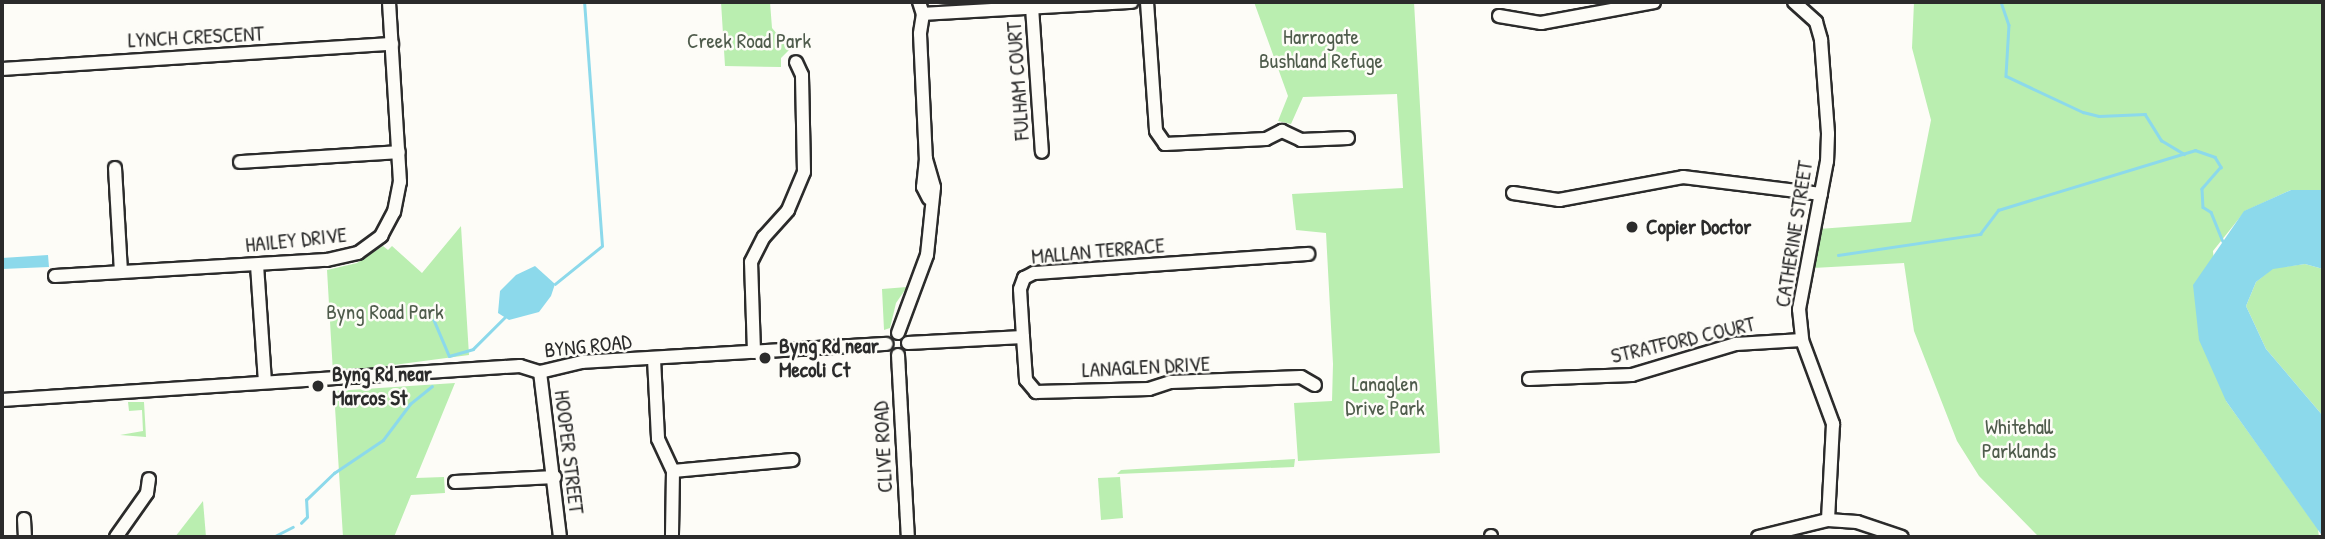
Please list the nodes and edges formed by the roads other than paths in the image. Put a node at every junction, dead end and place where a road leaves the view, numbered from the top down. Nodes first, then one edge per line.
1 (389, 2) edge
2 (1132, 2) edge
3 (1147, 2) edge
4 (1654, 2) edge
5 (1794, 2) edge
6 (1032, 7) junction
7 (921, 8) edge
8 (1499, 16) dead end
9 (392, 44) junction
10 (796, 62) dead end
11 (2, 69) edge
12 (1348, 138) dead end
13 (399, 152) junction
14 (1042, 152) dead end
15 (240, 162) dead end
16 (115, 167) dead end
17 (1513, 193) dead end
18 (1821, 194) junction
19 (1308, 254) dead end
20 (257, 265) junction
21 (121, 272) junction
22 (55, 276) dead end
23 (898, 333) junction
24 (1023, 337) junction
25 (1802, 340) junction
26 (908, 343) junction
27 (886, 344) junction
28 (754, 352) junction
29 (898, 355) junction
30 (654, 359) junction
31 (540, 372) junction
32 (1529, 379) dead end
33 (265, 381) junction
34 (1315, 385) dead end
35 (2, 400) edge
36 (792, 460) dead end
37 (673, 471) junction
38 (555, 477) junction
39 (149, 479) dead end
40 (455, 482) dead end
41 (24, 519) dead end
42 (1828, 520) junction
43 (25, 537) edge
44 (116, 537) edge
45 (560, 537) edge
46 (672, 537) edge
47 (908, 537) edge
48 (1758, 537) edge
49 (1902, 537) edge

1 - 9 street, HAILEY DRIVE
2 - 6 street
3 - 12 street
4 - 8 street
5 - 18 street, CATHERINE STREET
6 - 7 street
6 - 14 street, FULHAM COURT
7 - 23 street
9 - 11 street, LYNCH CRESCENT
9 - 13 street, HAILEY DRIVE
10 - 28 street
13 - 15 street
13 - 20 street, HAILEY DRIVE
16 - 21 street
17 - 18 street
18 - 25 street, CATHERINE STREET
19 - 24 street, MALLAN TERRACE
20 - 21 street, HAILEY DRIVE
20 - 33 street
21 - 22 street, HAILEY DRIVE
23 - 26 street
23 - 27 street
24 - 26 street
24 - 34 street, LANAGLEN DRIVE
25 - 32 street, STRATFORD COURT
25 - 42 street, CATHERINE STREET
26 - 29 street
27 - 28 street, BYNG ROAD
27 - 29 street
28 - 30 street, BYNG ROAD
29 - 47 street, CLIVE ROAD
30 - 31 street, BYNG ROAD
30 - 37 street
31 - 33 street, BYNG ROAD
31 - 38 street, HOOPER STREET
33 - 35 street, BYNG ROAD
36 - 37 street
37 - 46 street
38 - 40 street
38 - 45 street, HOOPER STREET
39 - 44 street
41 - 43 street
42 - 48 street
42 - 49 street

